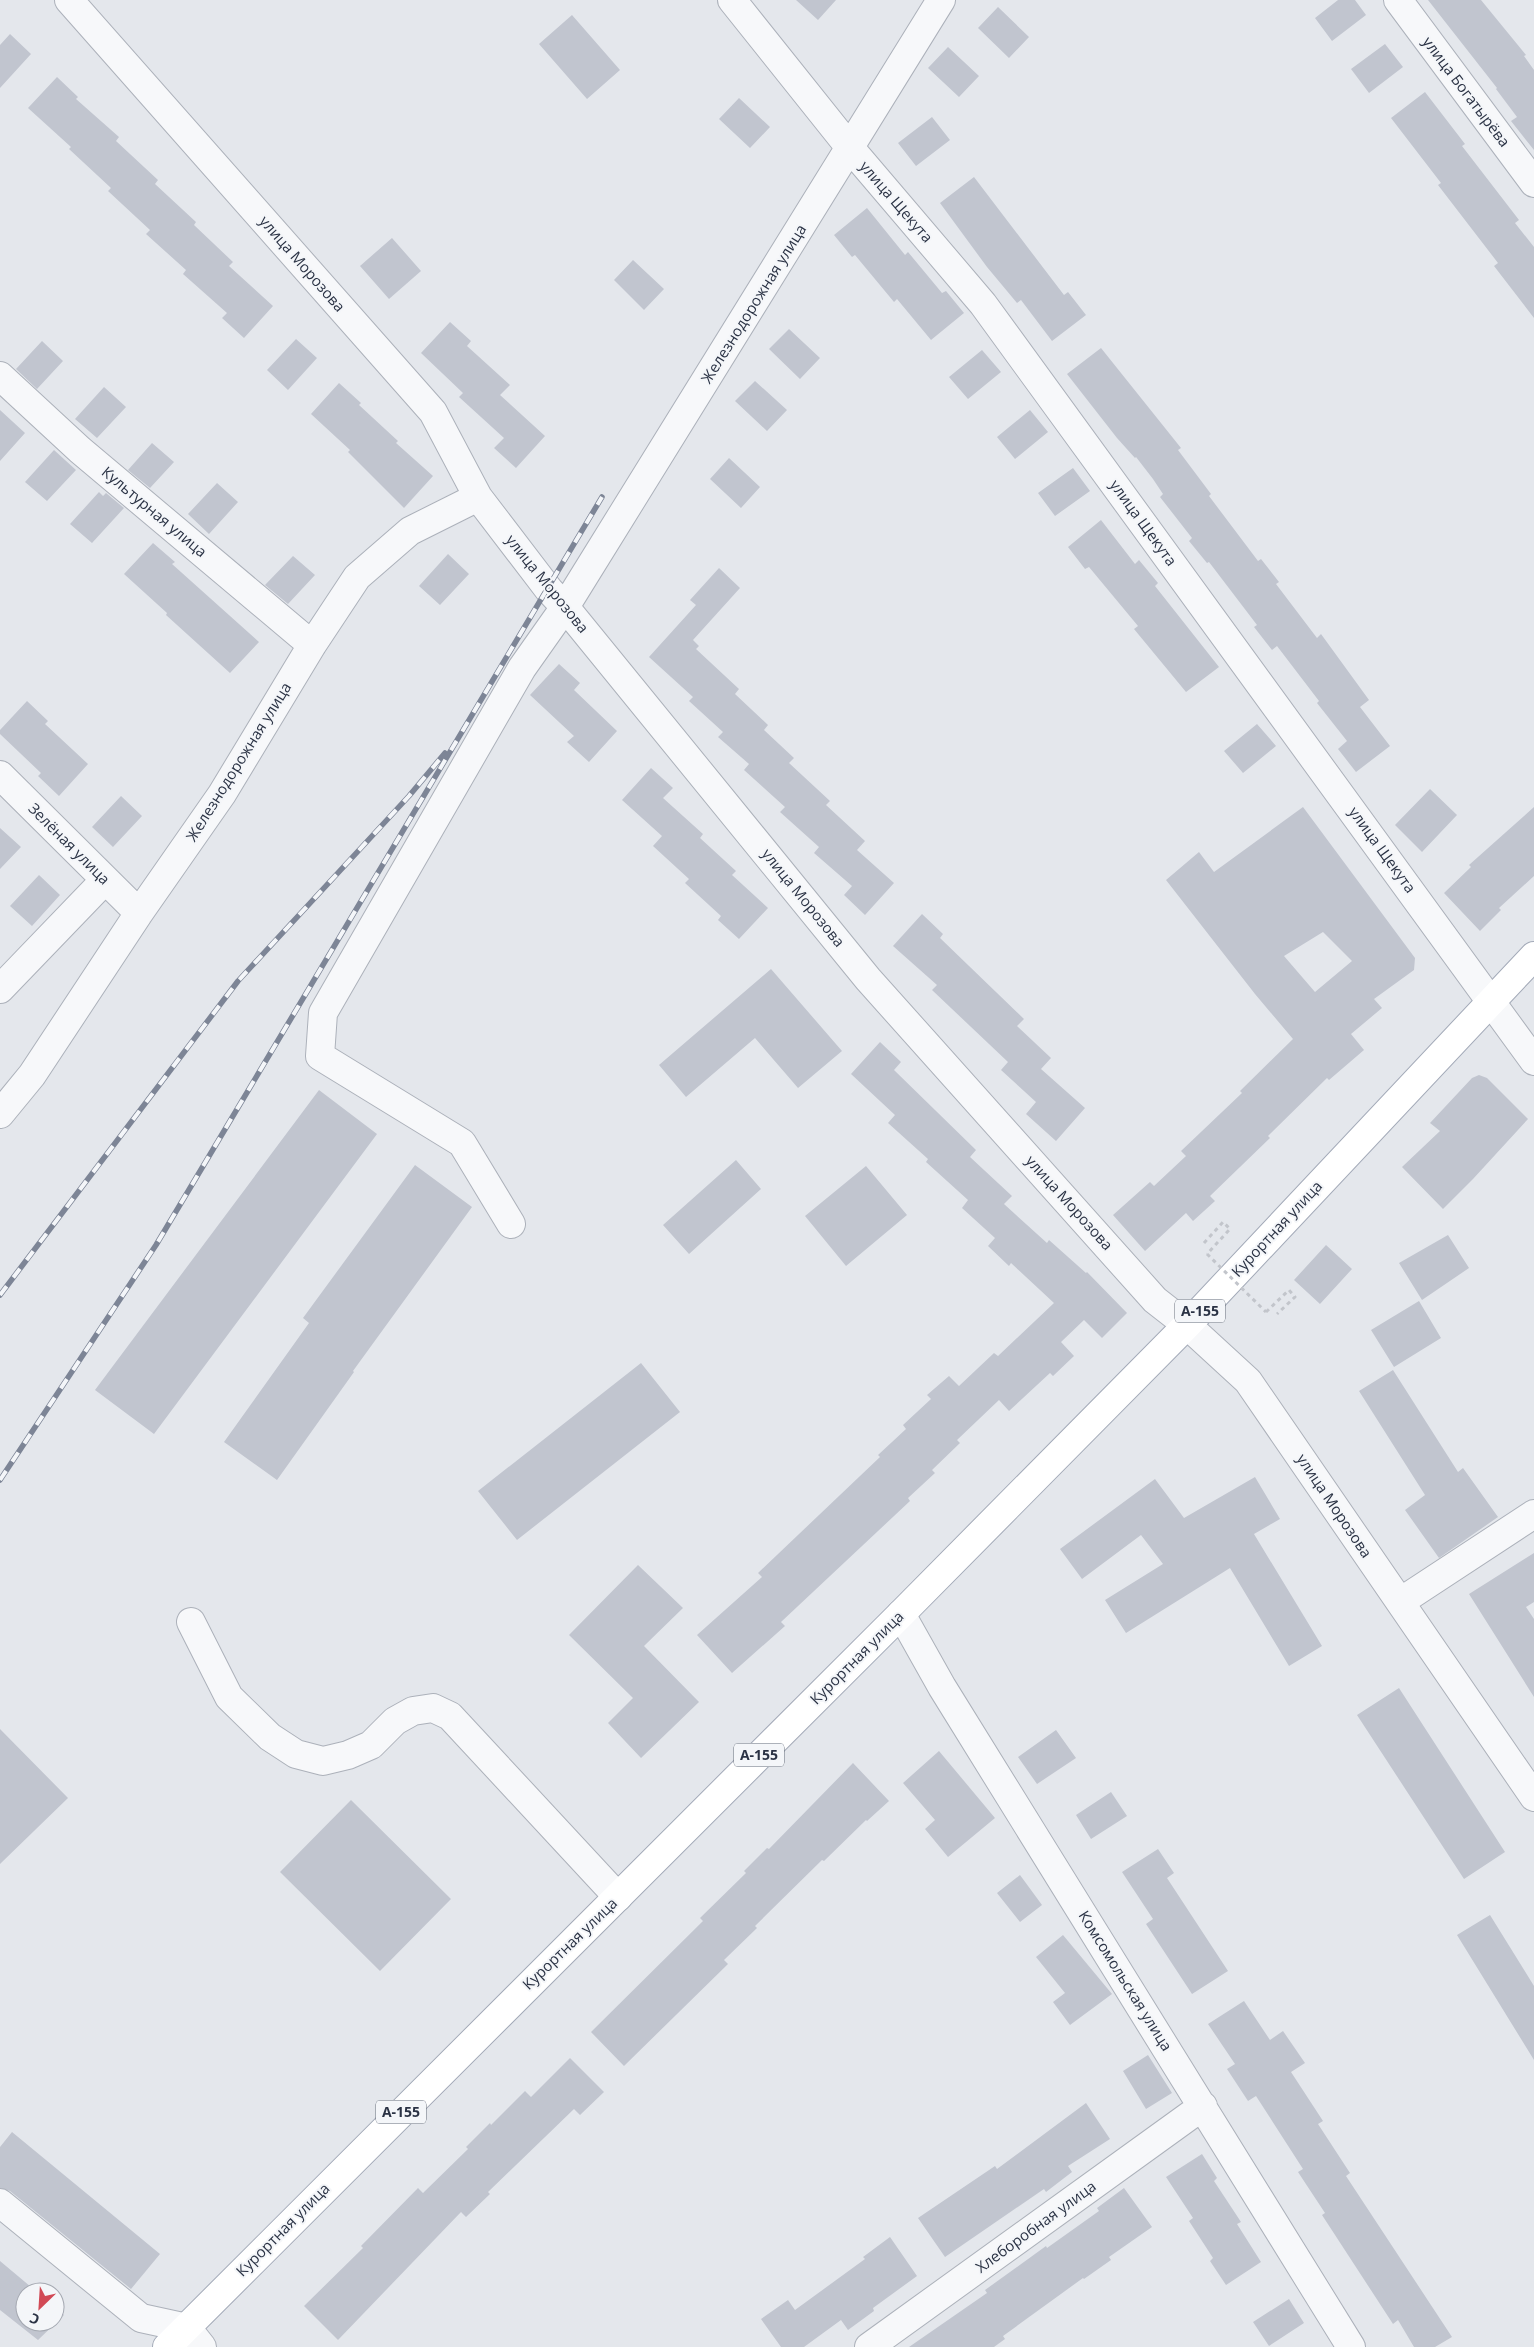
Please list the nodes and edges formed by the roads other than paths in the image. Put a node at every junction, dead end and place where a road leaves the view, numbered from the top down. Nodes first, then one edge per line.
1 (69, 0) edge
2 (732, 0) edge
3 (941, 0) edge
4 (1398, 0) edge
5 (851, 149) junction
6 (1534, 183) edge
7 (0, 376) edge
8 (478, 497) junction
9 (566, 607) junction
10 (312, 645) junction
11 (0, 775) edge
12 (104, 881) junction
13 (139, 913) junction
14 (1534, 956) edge
15 (0, 989) edge
16 (1492, 1002) junction
17 (1534, 1061) edge
18 (0, 1114) edge
19 (511, 1224) dead end
20 (1187, 1325) junction
21 (1534, 1514) edge
22 (1400, 1602) junction
23 (901, 1614) junction
24 (191, 1622) dead end
25 (1534, 1797) edge
26 (618, 1897) junction
27 (1203, 2106) junction
28 (0, 2203) edge
29 (194, 2338) edge
30 (167, 2347) edge
31 (869, 2347) edge
32 (1351, 2347) edge

1 - 8 street, улица Морозова
2 - 5 street, улица Щекута
3 - 5 street, Железнодорожная улица
4 - 6 street, улица Богатырёва
5 - 9 street, Железнодорожная улица
5 - 16 street, улица Щекута
7 - 10 street, Культурная улица
8 - 9 street, улица Морозова
8 - 10 street, Железнодорожная улица
9 - 19 street, Железнодорожная улица
9 - 20 street, улица Морозова
10 - 13 street, Железнодорожная улица
11 - 12 street, Зелёная улица
12 - 13 street, Зелёная улица
12 - 15 street
13 - 18 street, Железнодорожная улица
14 - 16 main road, Курортная улица / А-155
16 - 17 street, улица Щекута
16 - 20 main road, Курортная улица / А-155
20 - 22 street, улица Морозова
20 - 23 main road, Курортная улица / А-155
21 - 22 street
22 - 25 street, улица Морозова
23 - 26 main road, Курортная улица / А-155
23 - 27 street, Комсомольская улица
24 - 26 street
26 - 29 main road, Курортная улица / А-155
27 - 31 street, Хлеборобная улица
27 - 32 street, Комсомольская улица
28 - 29 street
29 - 30 main road, Курортная улица / А-155

